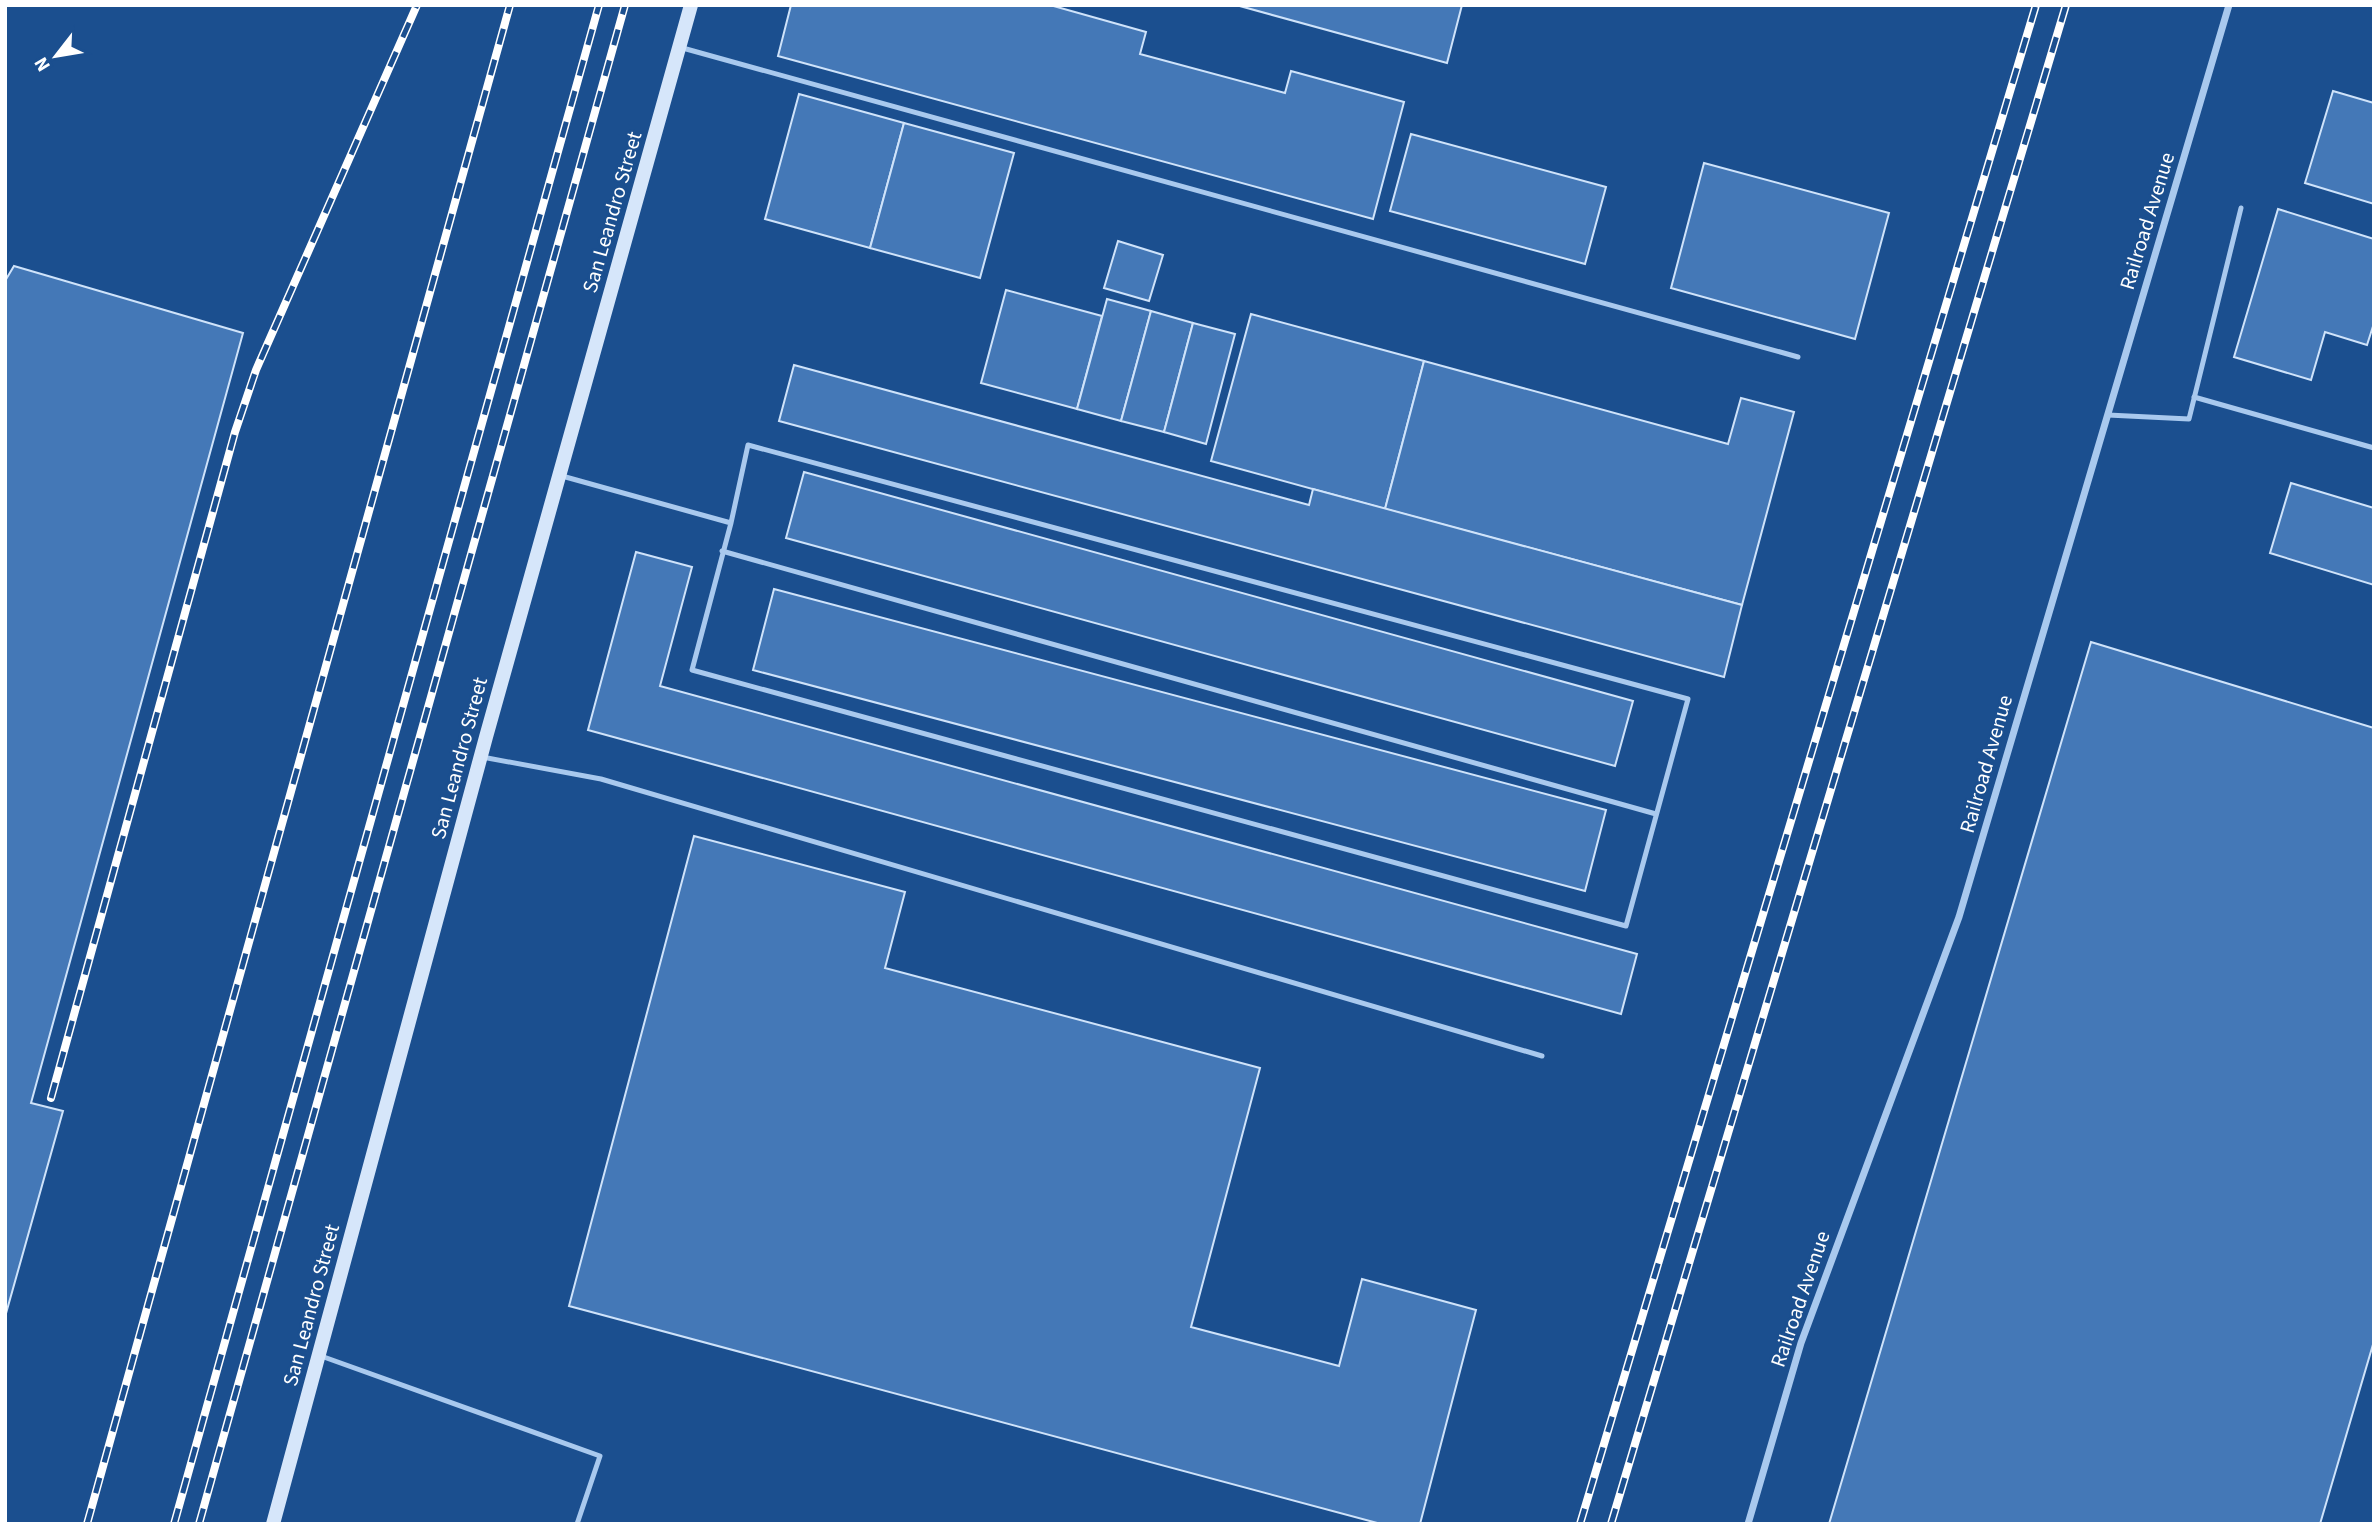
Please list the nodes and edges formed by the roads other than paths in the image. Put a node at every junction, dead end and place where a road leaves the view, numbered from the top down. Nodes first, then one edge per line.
1 (691, 5) edge
2 (2229, 5) edge
3 (680, 47) junction
4 (2241, 208) dead end
5 (1798, 358) dead end
6 (2194, 397) junction
7 (2108, 415) junction
8 (2374, 448) edge
9 (559, 476) junction
10 (731, 523) junction
11 (722, 551) junction
12 (482, 757) junction
13 (1656, 814) junction
14 (1542, 1056) dead end
15 (319, 1355) junction
16 (273, 1524) edge
17 (577, 1524) edge
18 (1748, 1524) edge

1 - 3 main road, San Leandro Street
2 - 7 street, Railroad Avenue
3 - 5 lane
3 - 9 main road, San Leandro Street
4 - 6 lane
6 - 7 lane
6 - 8 lane
7 - 18 street, Railroad Avenue
9 - 10 lane
9 - 12 main road, San Leandro Street
10 - 11 lane
10 - 13 lane
11 - 13 lane
11 - 13 lane
12 - 14 lane
12 - 15 main road, San Leandro Street
15 - 16 main road, San Leandro Street
15 - 17 lane

